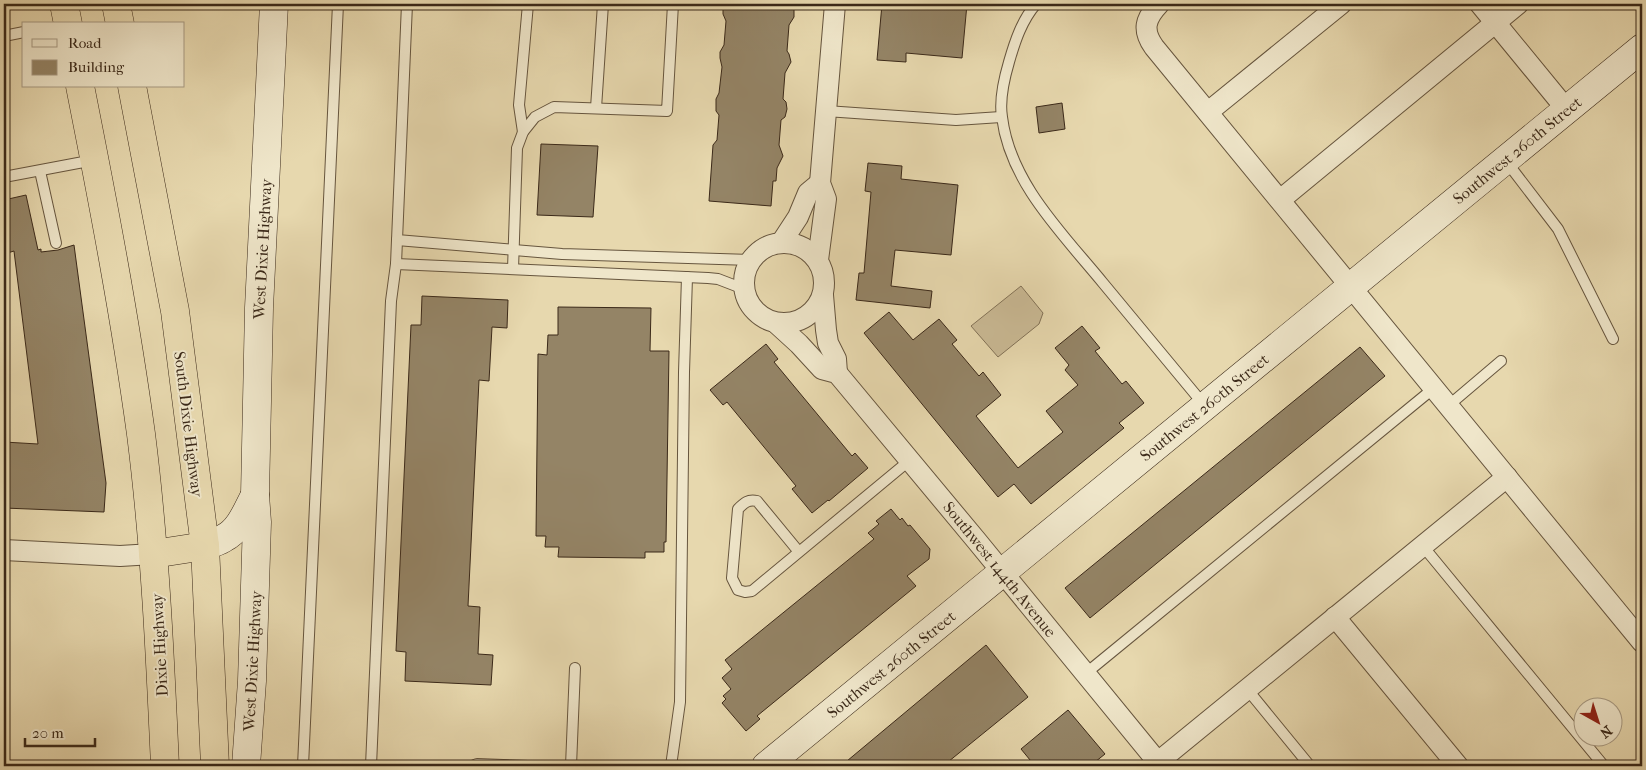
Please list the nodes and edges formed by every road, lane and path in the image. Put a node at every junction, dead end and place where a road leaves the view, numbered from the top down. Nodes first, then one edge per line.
1 (116, 4) edge
2 (274, 4) edge
3 (338, 4) edge
4 (407, 4) edge
5 (528, 4) edge
6 (603, 4) edge
7 (673, 4) edge
8 (835, 4) edge
9 (1036, 4) edge
10 (1159, 4) edge
11 (1480, 4) edge
12 (1518, 4) edge
13 (1336, 5) edge
14 (120, 22) edge
15 (1495, 22) junction
16 (22, 32) edge
17 (4, 36) edge
18 (1642, 48) edge
19 (80, 88) edge
20 (132, 88) edge
21 (596, 108) junction
22 (1566, 110) junction
23 (826, 111) junction
24 (1208, 112) junction
25 (1001, 117) junction
26 (523, 132) junction
27 (95, 160) junction
28 (1506, 160) junction
29 (40, 171) junction
30 (4, 177) edge
31 (820, 182) junction
32 (1280, 200) junction
33 (397, 240) junction
34 (56, 243) dead end
35 (781, 243) junction
36 (514, 250) junction
37 (751, 260) junction
38 (818, 260) junction
39 (396, 264) junction
40 (513, 269) junction
41 (688, 277) junction
42 (1351, 286) junction
43 (744, 289) junction
44 (823, 295) junction
45 (776, 323) junction
46 (1613, 339) dead end
47 (1501, 361) dead end
48 (837, 374) junction
49 (1434, 388) junction
50 (1205, 406) junction
51 (1448, 406) junction
52 (910, 460) junction
53 (1507, 477) junction
54 (255, 495) junction
55 (1422, 545) junction
56 (205, 546) junction
57 (4, 550) edge
58 (799, 552) junction
59 (153, 554) junction
60 (1003, 572) junction
61 (1335, 617) junction
62 (1642, 642) edge
63 (575, 668) dead end
64 (1085, 674) junction
65 (1248, 689) junction
66 (1160, 764) edge
67 (165, 766) edge
68 (215, 766) edge
69 (246, 766) edge
70 (303, 766) edge
71 (372, 766) edge
72 (472, 766) edge
73 (528, 766) edge
74 (571, 766) edge
75 (671, 766) edge
76 (766, 766) edge
77 (1310, 766) edge
78 (1458, 766) edge
79 (1604, 766) edge

1 - 14 highway
2 - 54 street, West Dixie Highway
3 - 70 lane
4 - 33 lane
5 - 26 lane
6 - 21 lane
7 - 21 lane
8 - 23 street
9 - 25 lane
10 - 24 street
11 - 15 street
12 - 15 street
13 - 24 street
15 - 22 street
15 - 32 street
16 - 17 lane
18 - 22 street, Southwest 260th Street
19 - 27 highway
20 - 56 highway, South Dixie Highway
21 - 26 lane
22 - 28 street, Southwest 260th Street
23 - 25 lane
23 - 31 street
24 - 32 street
25 - 50 lane
26 - 36 lane
27 - 29 lane
27 - 59 highway
28 - 42 street, Southwest 260th Street
28 - 46 lane
29 - 30 lane
29 - 34 lane
31 - 35 street
31 - 38 street
32 - 42 street
33 - 36 lane
33 - 39 lane
35 - 37 street
35 - 38 street
36 - 37 lane
36 - 40 lane
37 - 43 street
38 - 44 street
39 - 40 lane
39 - 71 lane
40 - 41 lane
41 - 43 lane
41 - 75 lane
42 - 49 street
42 - 50 street, Southwest 260th Street
43 - 45 street
44 - 45 street
44 - 48 street, Southwest 144th Avenue
45 - 48 street, Southwest 144th Avenue
47 - 51 lane
48 - 52 street, Southwest 144th Avenue
49 - 51 street
49 - 64 lane
50 - 60 street, Southwest 260th Street
51 - 53 street
52 - 58 lane
52 - 60 street, Southwest 144th Avenue
53 - 55 street
53 - 62 street
54 - 56 street, West Dixie Highway
54 - 69 street, West Dixie Highway
55 - 61 street
55 - 79 lane
56 - 59 highway
56 - 68 highway, South Dixie Highway
57 - 59 street
58 - 58 lane
59 - 67 highway, Dixie Highway
60 - 64 street, Southwest 144th Avenue
60 - 76 street, Southwest 260th Street
61 - 65 street
61 - 78 street
63 - 74 lane
64 - 66 street, Southwest 144th Avenue
65 - 66 street
65 - 77 lane
72 - 73 lane

